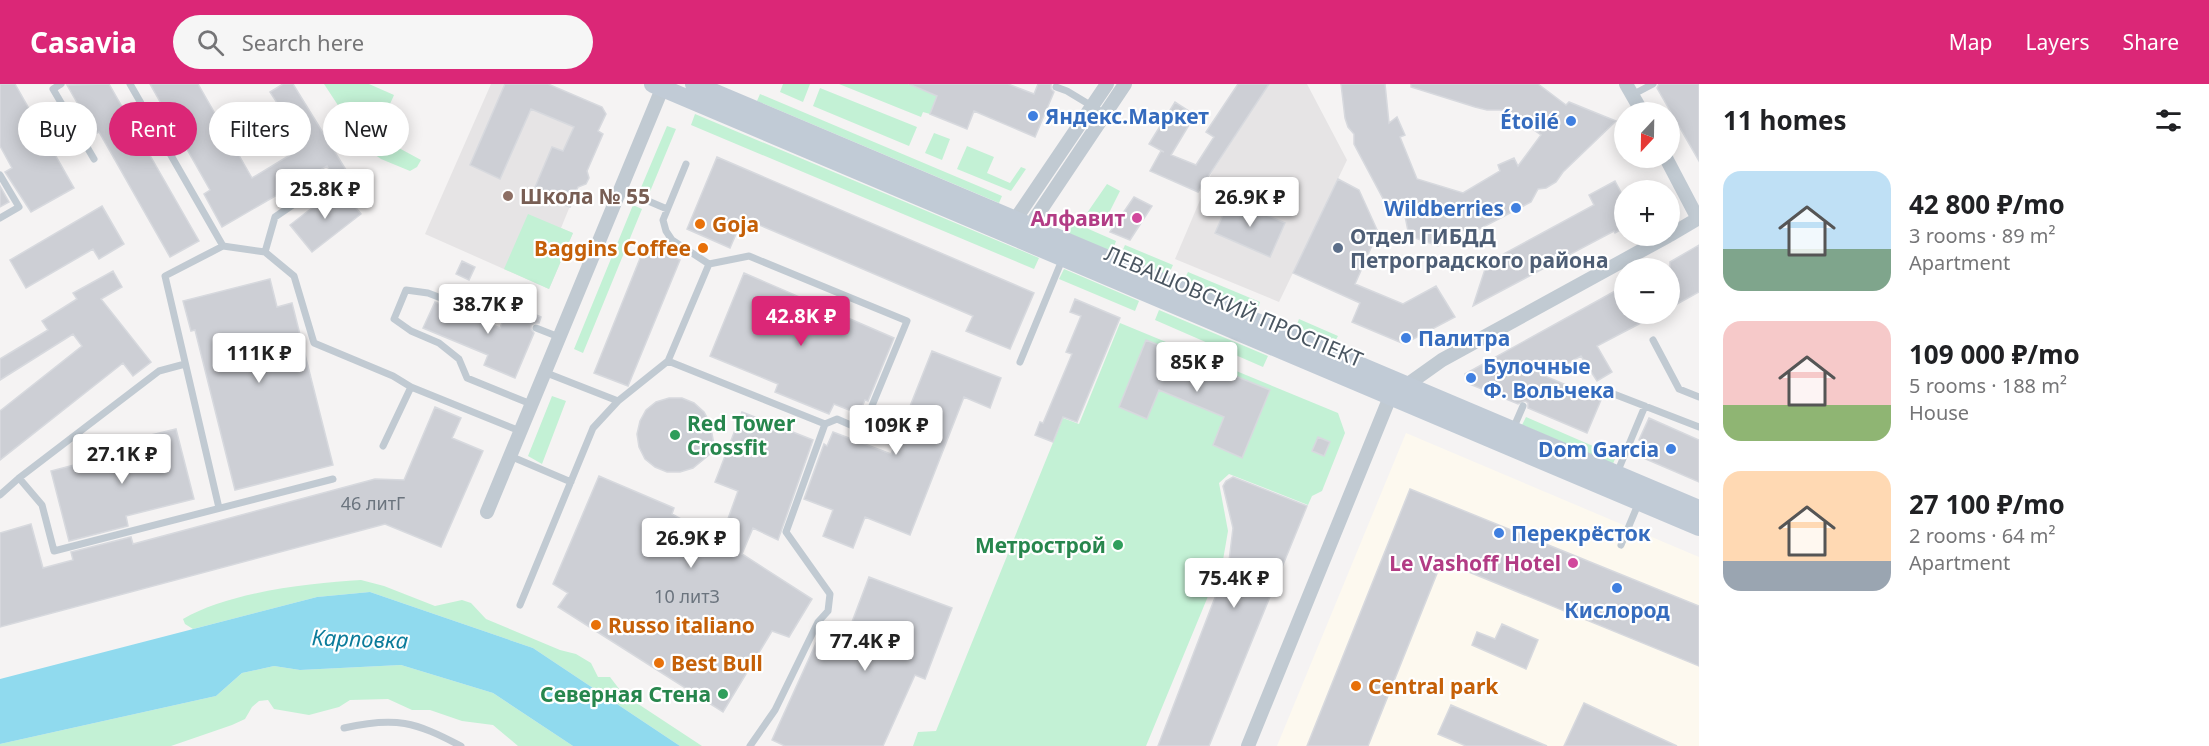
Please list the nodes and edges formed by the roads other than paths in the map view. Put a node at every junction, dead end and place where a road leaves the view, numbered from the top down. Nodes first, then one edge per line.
1 (62, 84) edge
2 (130, 84) edge
3 (694, 84) edge
4 (1107, 84) edge
5 (1125, 84) edge
6 (1653, 84) edge
7 (660, 85) edge
8 (718, 87) edge
9 (1056, 87) dead end
10 (1629, 90) edge
11 (1092, 106) junction
12 (734, 110) junction
13 (1105, 114) junction
14 (1073, 133) junction
15 (1087, 142) junction
16 (93, 159) dead end
17 (686, 164) dead end
18 (1671, 168) edge
19 (1046, 173) junction
20 (0, 175) edge
21 (1060, 181) junction
22 (326, 182) dead end
23 (620, 189) junction
24 (667, 209) junction
25 (0, 218) edge
26 (1699, 219) edge
27 (1020, 228) junction
28 (1680, 229) edge
29 (223, 246) junction
30 (1649, 246) edge
31 (265, 252) junction
32 (1063, 257) junction
33 (709, 264) junction
34 (1154, 287) junction
35 (506, 312) dead end
36 (536, 328) dead end
37 (559, 338) junction
38 (1653, 340) dead end
39 (1289, 345) junction
40 (668, 361) junction
41 (1020, 362) dead end
42 (185, 364) junction
43 (544, 372) junction
44 (1406, 385) junction
45 (411, 387) junction
46 (1606, 390) dead end
47 (1390, 397) junction
48 (1699, 397) edge
49 (618, 401) junction
50 (531, 404) junction
51 (1523, 406) dead end
52 (1645, 406) junction
53 (825, 424) junction
54 (1699, 427) edge
55 (520, 431) junction
56 (1509, 438) junction
57 (383, 446) dead end
58 (510, 456) junction
59 (19, 478) junction
60 (333, 479) dead end
61 (571, 482) junction
62 (1614, 482) junction
63 (1643, 494) junction
64 (0, 495) edge
65 (219, 508) junction
66 (1699, 509) edge
67 (487, 512) dead end
68 (1699, 527) edge
69 (1621, 545) dead end
70 (520, 605) dead end
71 (344, 728) dead end
72 (461, 746) edge
73 (750, 746) edge
74 (1248, 746) edge

1 - 16 lane
2 - 29 lane
3 - 8 street
4 - 11 street
5 - 13 street
6 - 10 lane
7 - 12 street, ЛЕВАШОВСКИЙ ПРОСПЕКТ
7 - 23 street
8 - 12 street
9 - 11 lane
11 - 13 lane
11 - 14 street
12 - 27 street, ЛЕВАШОВСКИЙ ПРОСПЕКТ
13 - 15 street
14 - 15 lane
14 - 19 street
15 - 21 street
17 - 24 lane
18 - 26 street
19 - 21 lane
19 - 27 street
20 - 25 lane
21 - 27 street
22 - 31 lane
23 - 24 lane
23 - 37 street
24 - 33 lane
26 - 28 street
27 - 32 street, ЛЕВАШОВСКИЙ ПРОСПЕКТ
27 - 34 street, ЛЕВАШОВСКИЙ ПРОСПЕКТ
29 - 31 lane
29 - 42 lane
30 - 44 street
31 - 45 lane
32 - 34 street, ЛЕВАШОВСКИЙ ПРОСПЕКТ
32 - 41 lane
33 - 40 lane
33 - 53 lane
34 - 39 street, ЛЕВАШОВСКИЙ ПРОСПЕКТ
35 - 50 lane
36 - 37 lane
37 - 43 street
38 - 48 lane
39 - 44 street, ЛЕВАШОВСКИЙ ПРОСПЕКТ
39 - 47 street, ЛЕВАШОВСКИЙ ПРОСПЕКТ
40 - 49 lane
40 - 53 lane
42 - 59 lane
42 - 65 lane
43 - 49 lane
43 - 50 street
44 - 47 street
44 - 56 street, ЛЕВАШОВСКИЙ ПРОСПЕКТ
45 - 55 lane
45 - 57 lane
46 - 52 lane
47 - 56 street, ЛЕВАШОВСКИЙ ПРОСПЕКТ
47 - 74 street
49 - 61 lane
50 - 55 street
51 - 56 lane
52 - 54 lane
52 - 62 lane
53 - 73 lane
55 - 58 street
56 - 62 street, ЛЕВАШОВСКИЙ ПРОСПЕКТ
58 - 61 lane
58 - 67 street
59 - 64 lane
59 - 65 lane
60 - 65 lane
61 - 70 lane
62 - 63 street, ЛЕВАШОВСКИЙ ПРОСПЕКТ
63 - 66 street, ЛЕВАШОВСКИЙ ПРОСПЕКТ
63 - 68 street, ЛЕВАШОВСКИЙ ПРОСПЕКТ
63 - 69 lane
71 - 72 lane

